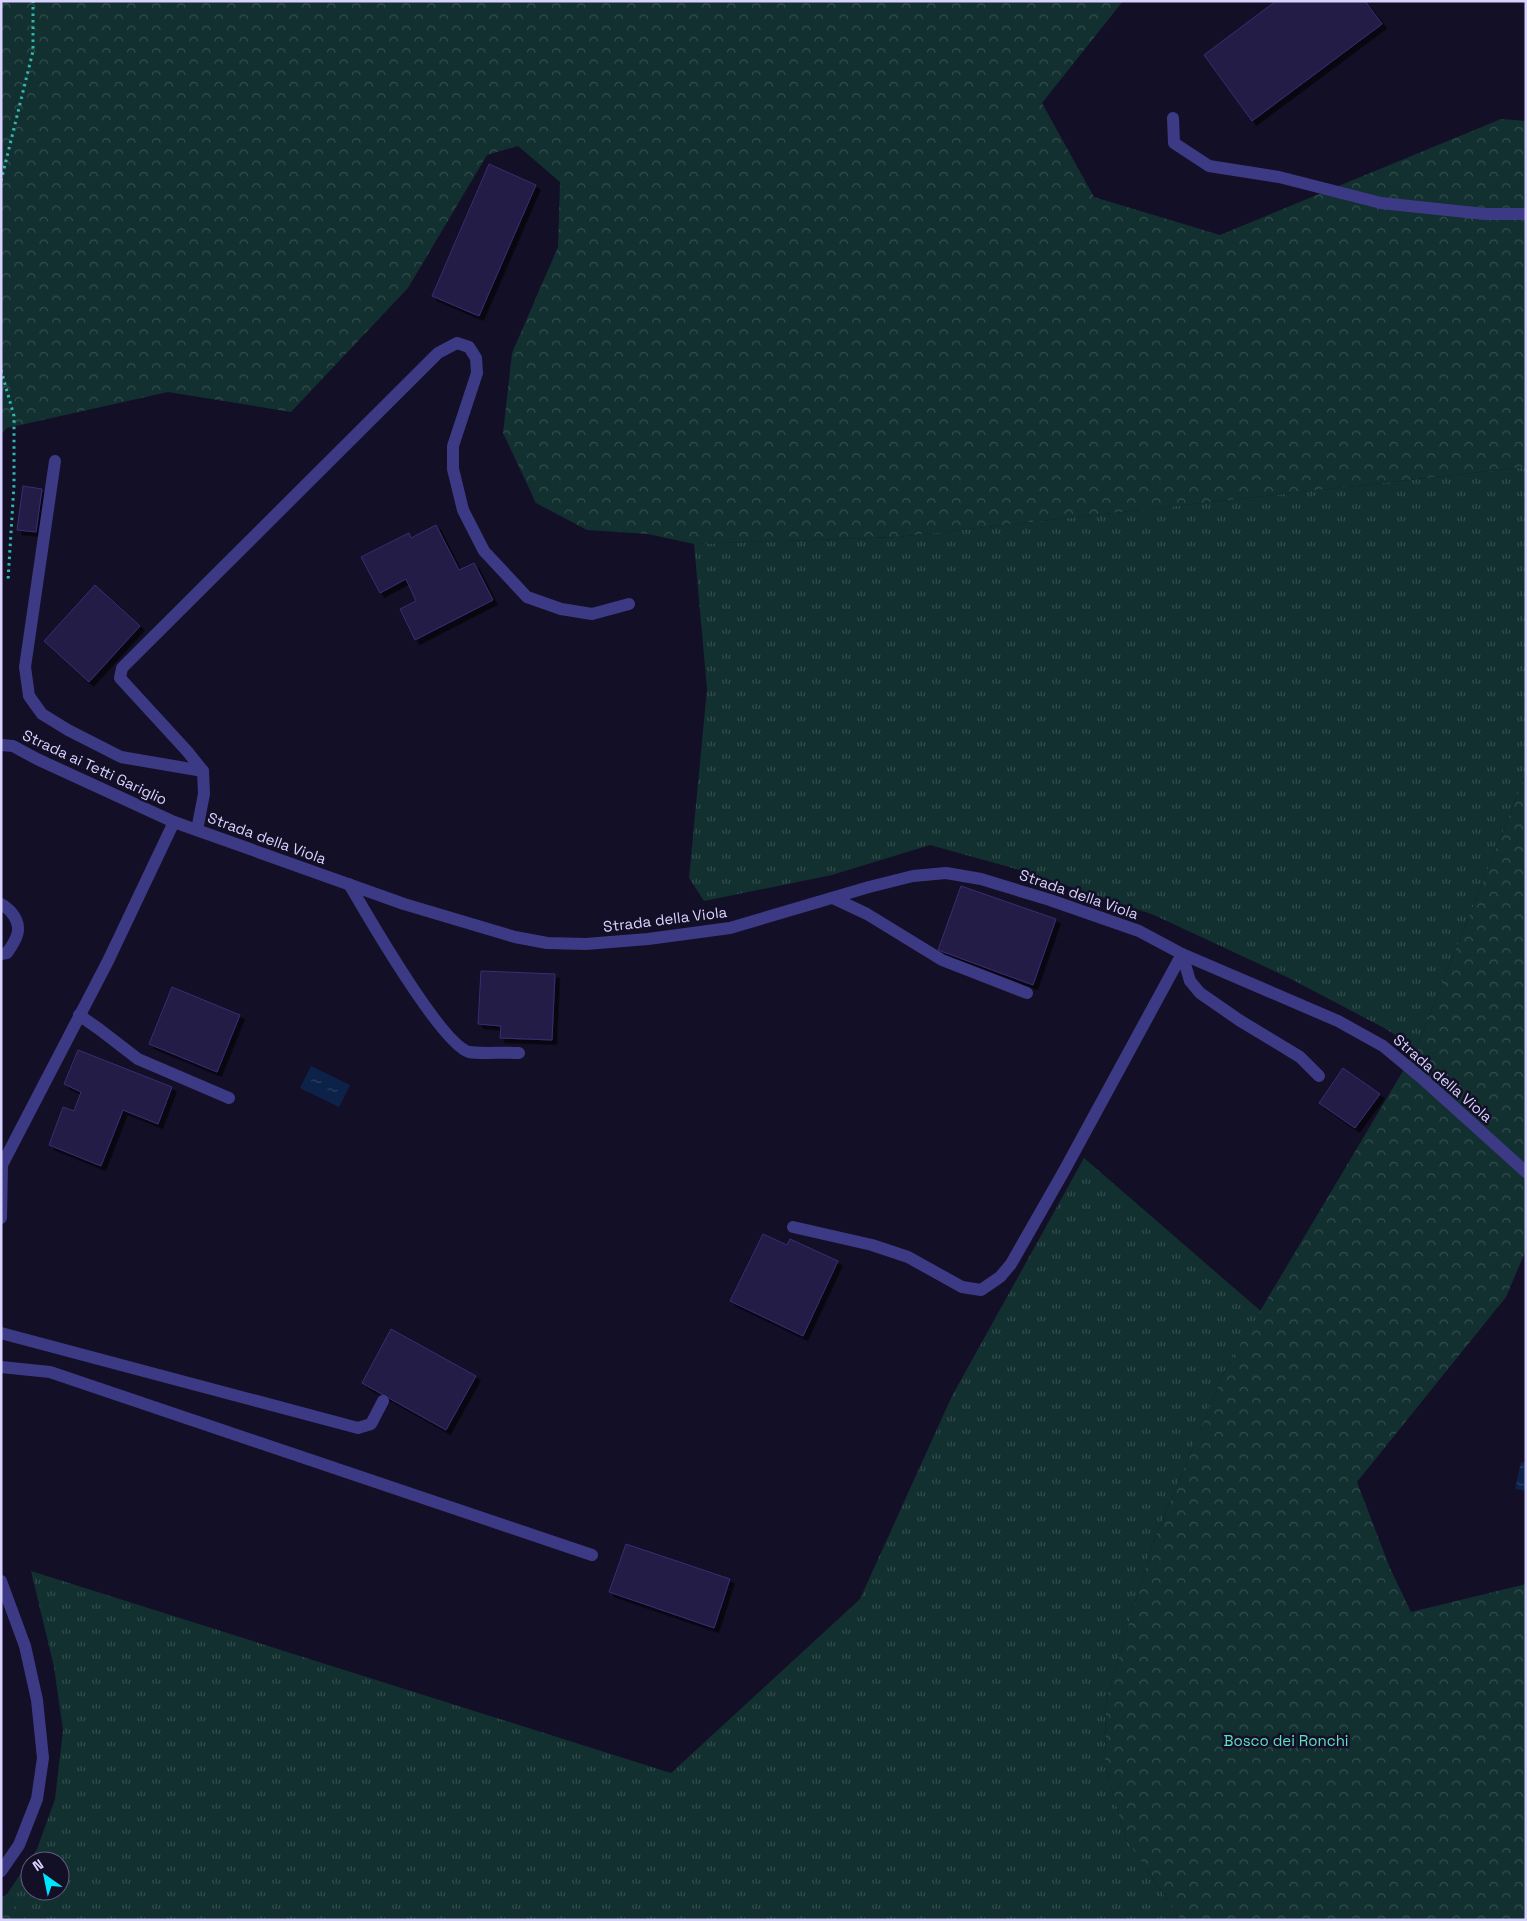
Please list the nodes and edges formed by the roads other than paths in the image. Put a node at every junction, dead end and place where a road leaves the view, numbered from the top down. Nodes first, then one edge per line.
1 (1173, 118) dead end
2 (1526, 214) edge
3 (55, 461) dead end
4 (629, 604) dead end
5 (1, 745) edge
6 (203, 771) junction
7 (174, 822) junction
8 (197, 830) junction
9 (349, 884) junction
10 (832, 898) junction
11 (1, 904) edge
12 (1, 954) edge
13 (1182, 954) junction
14 (1027, 993) dead end
15 (79, 1016) junction
16 (519, 1052) dead end
17 (1319, 1076) dead end
18 (229, 1098) dead end
19 (1526, 1172) edge
20 (1, 1218) edge
21 (794, 1227) dead end
22 (1, 1333) edge
23 (1, 1367) edge
24 (383, 1401) dead end
25 (592, 1555) dead end
26 (1, 1581) edge
27 (1, 1871) edge

1 - 2 street
3 - 6 street
4 - 6 street
5 - 7 street, Strada ai Tetti Gariglio
6 - 8 street
7 - 8 street, Strada della Viola
7 - 15 street
8 - 9 street, Strada della Viola
9 - 10 street, Strada della Viola
9 - 16 street
10 - 13 street, Strada della Viola
10 - 14 street
11 - 12 street
13 - 17 street
13 - 19 street, Strada della Viola
13 - 21 street
15 - 18 street
15 - 20 street
22 - 24 street
23 - 25 street
26 - 27 street

